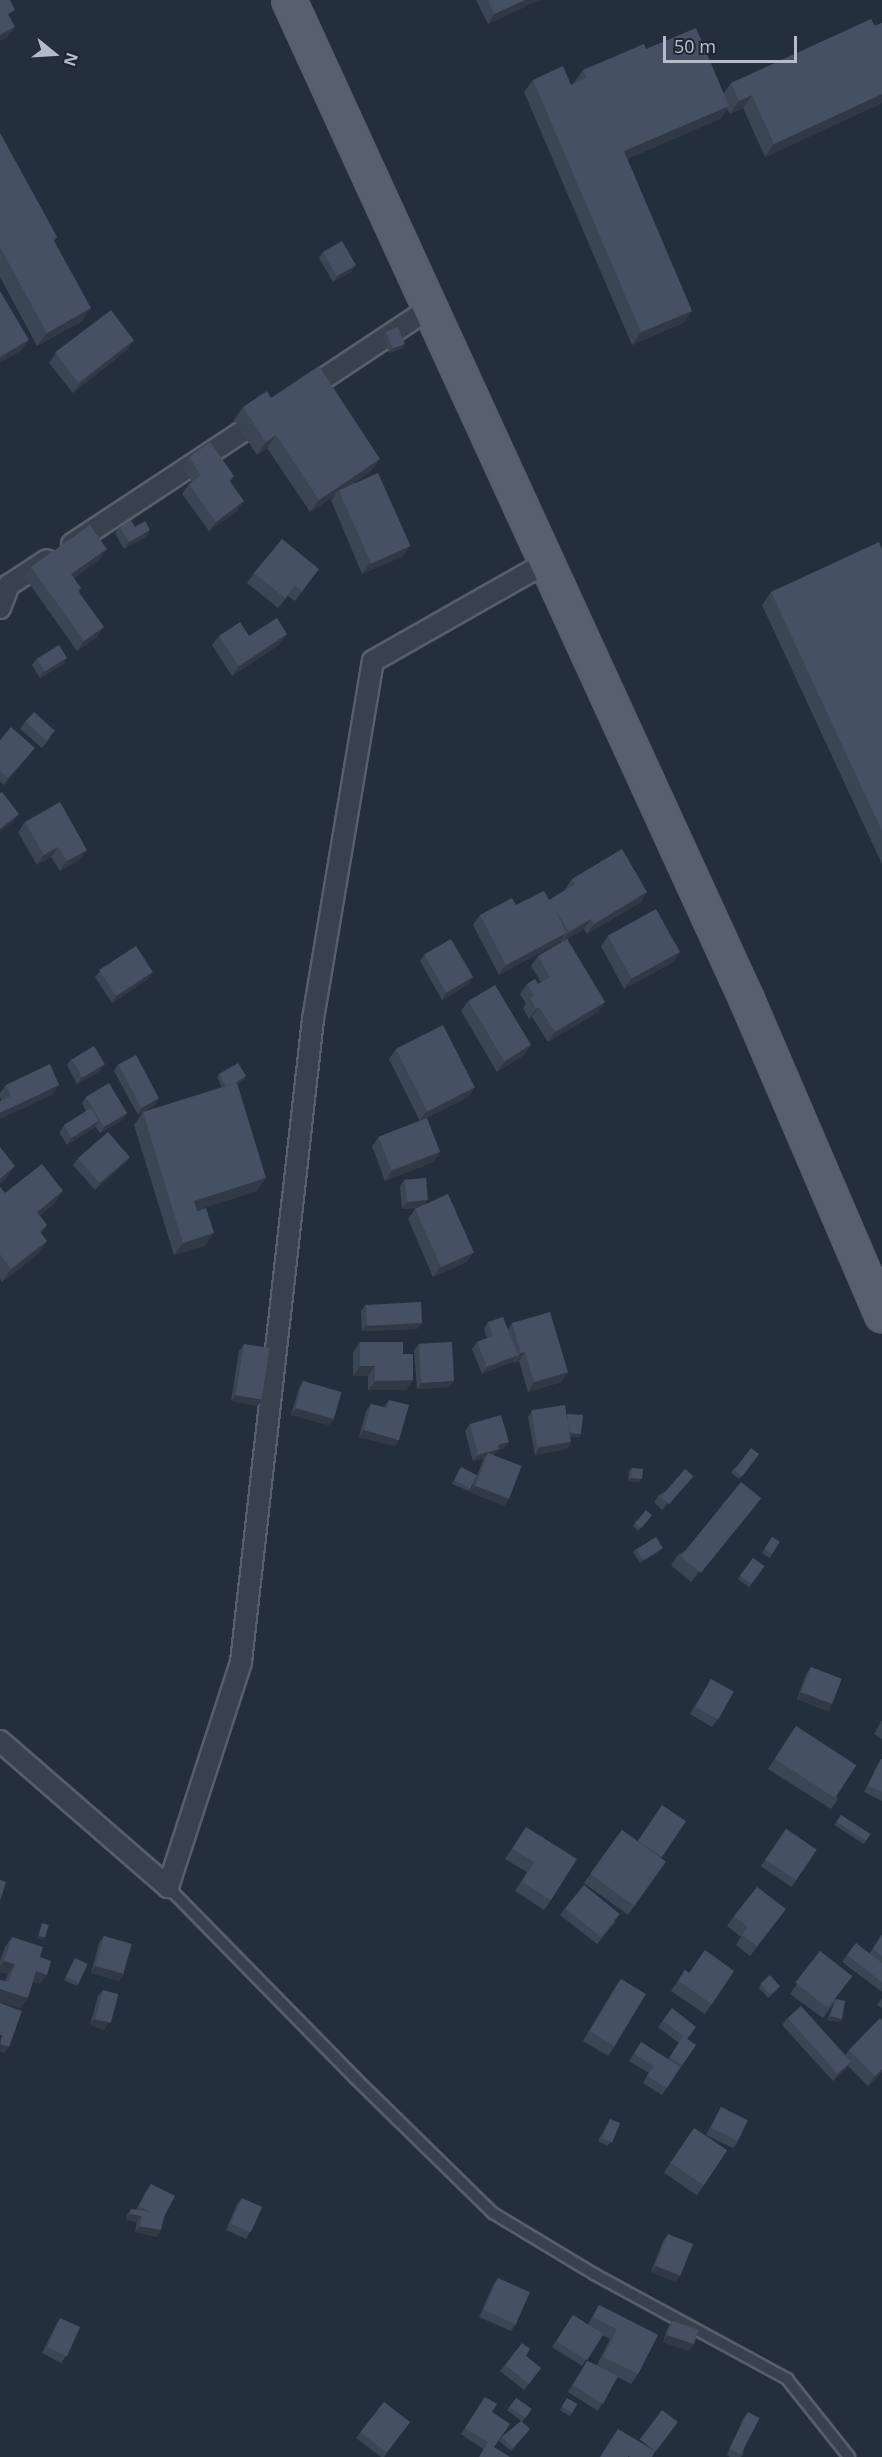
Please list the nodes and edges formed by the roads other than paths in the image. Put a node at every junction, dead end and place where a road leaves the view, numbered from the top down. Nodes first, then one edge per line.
1 (289, 0) edge
2 (430, 308) junction
3 (547, 562) junction
4 (0, 608) edge
5 (882, 1315) edge
6 (0, 1741) edge
7 (168, 1887) junction
8 (849, 2457) edge

1 - 2 main road
2 - 3 main road
2 - 4 street
3 - 5 main road
3 - 7 street
6 - 7 street
7 - 8 lane

